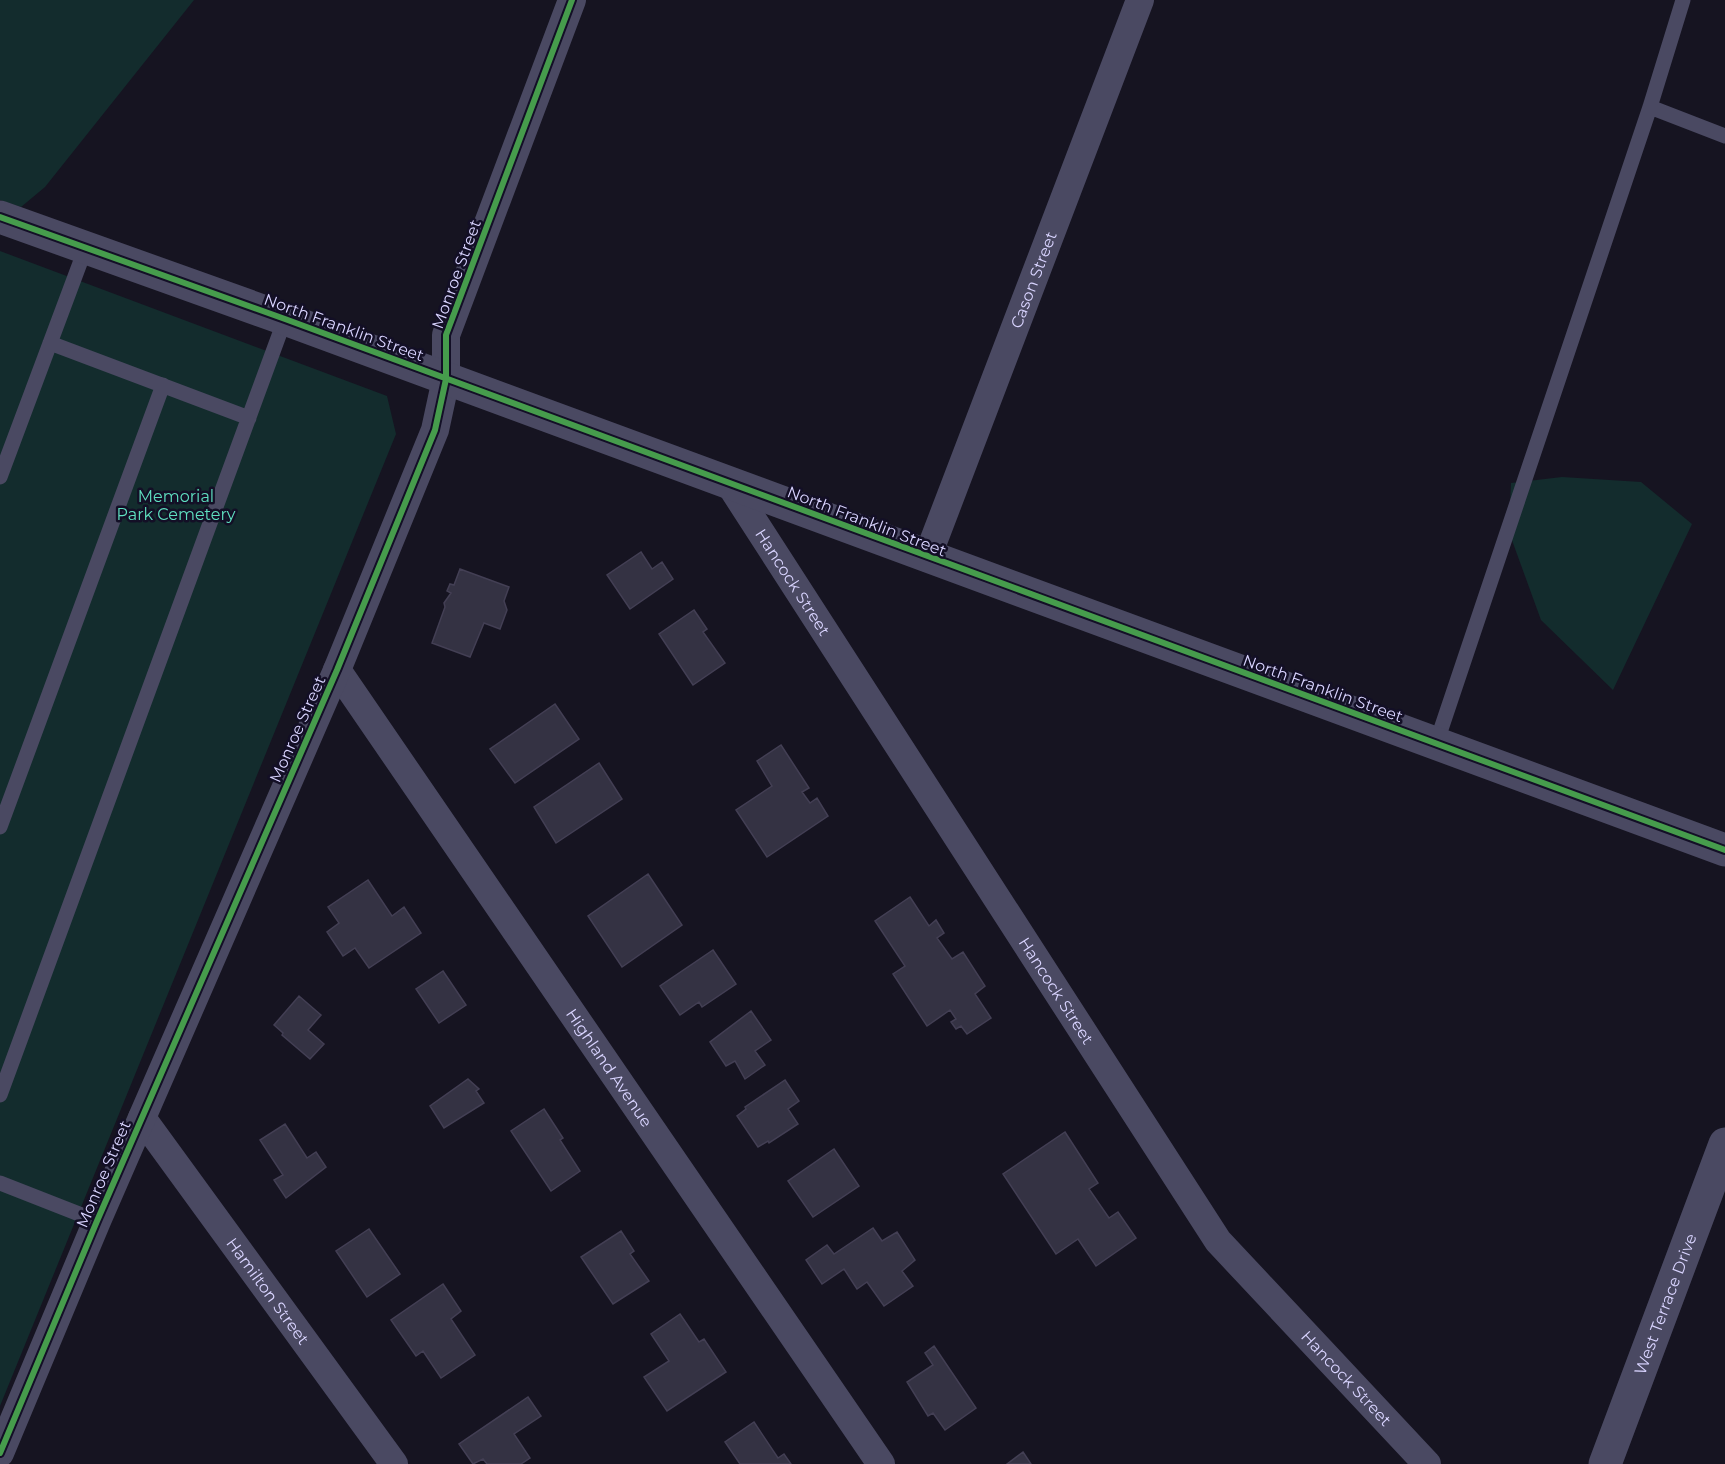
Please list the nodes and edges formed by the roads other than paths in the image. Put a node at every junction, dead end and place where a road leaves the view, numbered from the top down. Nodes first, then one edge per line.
1 (572, 0) edge
2 (1140, 0) edge
3 (1683, 0) edge
4 (1650, 107) junction
5 (1725, 136) edge
6 (0, 217) edge
7 (86, 247) junction
8 (285, 319) junction
9 (50, 343) junction
10 (446, 379) junction
11 (163, 385) junction
12 (249, 418) junction
13 (0, 477) edge
14 (729, 483) junction
15 (927, 558) junction
16 (338, 670) junction
17 (1436, 744) junction
18 (0, 827) edge
19 (1725, 850) edge
20 (0, 1095) edge
21 (142, 1119) junction
22 (1725, 1144) edge
23 (0, 1183) edge
24 (97, 1221) junction
25 (0, 1453) edge
26 (394, 1464) edge
27 (881, 1464) edge
28 (1427, 1464) edge
29 (1605, 1464) edge

1 - 10 street, Monroe Street
2 - 15 street, Cason Street
3 - 4 lane
4 - 5 lane
4 - 17 lane
6 - 7 street, North Franklin Street
7 - 8 street, North Franklin Street
7 - 9 lane
8 - 10 street, North Franklin Street
8 - 12 lane
9 - 11 lane
9 - 13 lane
10 - 14 street, North Franklin Street
10 - 16 street, Monroe Street
11 - 12 lane
11 - 18 lane
12 - 20 lane
14 - 15 street, North Franklin Street
14 - 28 street, Hancock Street
15 - 17 street, North Franklin Street
16 - 21 street, Monroe Street
16 - 27 street, Highland Avenue
17 - 19 street, North Franklin Street
21 - 24 street, Monroe Street
21 - 26 street, Hamilton Street
22 - 29 street, West Terrace Drive
23 - 24 lane
24 - 25 street, Monroe Street

